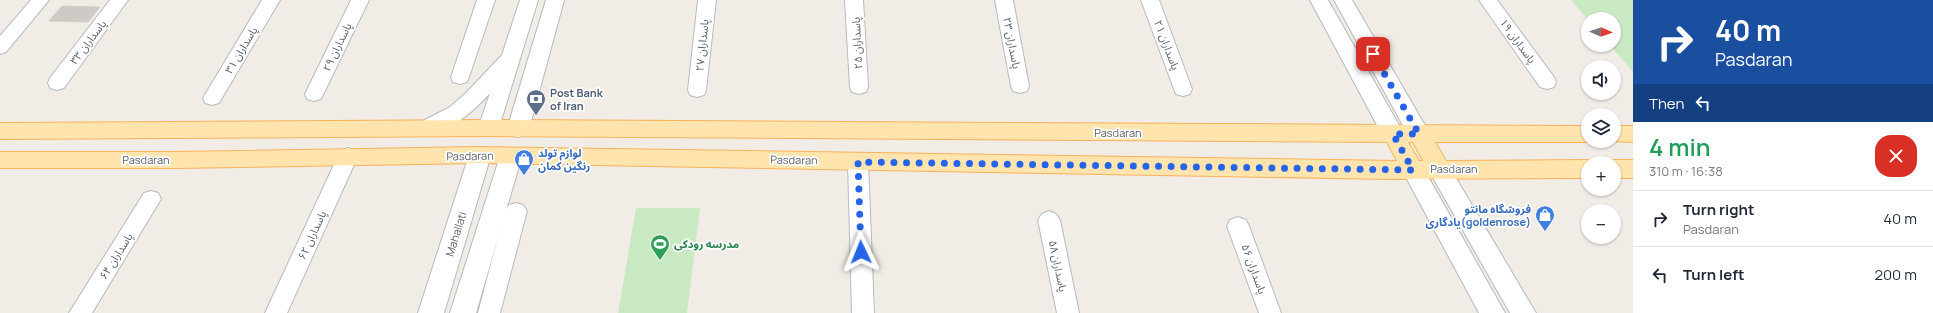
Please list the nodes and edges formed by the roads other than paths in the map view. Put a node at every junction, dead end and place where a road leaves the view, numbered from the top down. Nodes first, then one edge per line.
1 (40, 0) edge
2 (119, 0) edge
3 (360, 0) edge
4 (486, 0) edge
5 (529, 0) edge
6 (555, 0) edge
7 (707, 0) edge
8 (854, 0) edge
9 (1004, 0) edge
10 (1150, 0) edge
11 (1320, 0) edge
12 (1343, 0) edge
13 (1488, 0) edge
14 (271, 1) edge
15 (0, 48) edge
16 (511, 57) junction
17 (460, 77) dead end
18 (1547, 82) dead end
19 (57, 83) dead end
20 (1020, 86) dead end
21 (859, 87) dead end
22 (1183, 89) dead end
23 (697, 90) dead end
24 (314, 94) dead end
25 (212, 98) dead end
26 (489, 128) junction
27 (427, 129) junction
28 (518, 129) junction
29 (0, 131) edge
30 (1393, 134) junction
31 (1419, 134) junction
32 (1581, 134) edge
33 (1621, 134) edge
34 (1633, 134) edge
35 (480, 155) junction
36 (348, 156) junction
37 (511, 156) junction
38 (0, 160) edge
39 (858, 162) junction
40 (1439, 169) junction
41 (1581, 169) edge
42 (1621, 169) edge
43 (1633, 169) edge
44 (1413, 170) junction
45 (151, 199) dead end
46 (516, 211) dead end
47 (1049, 220) dead end
48 (1238, 226) dead end
49 (80, 313) edge
50 (276, 313) edge
51 (431, 313) edge
52 (463, 313) edge
53 (489, 313) edge
54 (863, 313) edge
55 (1068, 313) edge
56 (1270, 313) edge
57 (1492, 313) edge
58 (1523, 313) edge

1 - 15 street
2 - 19 street, پاسداران ۳۳
3 - 24 street, پاسداران ۲۹
4 - 17 street
5 - 16 main road
6 - 28 main road
7 - 23 street, پاسداران ۲۷
8 - 21 street, پاسداران ۲۵
9 - 20 street, پاسداران ۲۳
10 - 22 street, پاسداران ۲۱
11 - 30 main road
12 - 31 main road
13 - 18 street, پاسداران ۱۹
14 - 25 street, پاسداران ۳۱
16 - 26 main road
16 - 27 main road
26 - 27 main road, Pasdaran
26 - 28 main road, Pasdaran
26 - 35 main road
27 - 29 main road, Pasdaran
28 - 30 main road, Pasdaran
28 - 37 main road
30 - 31 main road, Pasdaran
30 - 44 main road
31 - 32 main road, Pasdaran
31 - 40 main road
33 - 34 main road
35 - 36 main road, Pasdaran
35 - 37 main road, Pasdaran
35 - 51 main road, Mahallati
36 - 38 main road, Pasdaran
36 - 50 street, پاسداران ۶۲
37 - 39 main road, Pasdaran
37 - 52 main road
39 - 44 main road, Pasdaran
39 - 54 street
40 - 41 main road, Pasdaran
40 - 44 main road, Pasdaran
40 - 58 main road
42 - 43 main road
44 - 57 main road
45 - 49 street, پاسداران ۶۴
46 - 53 street
47 - 55 street, پاسداران ۵۸
48 - 56 street, پاسداران ۵۶

